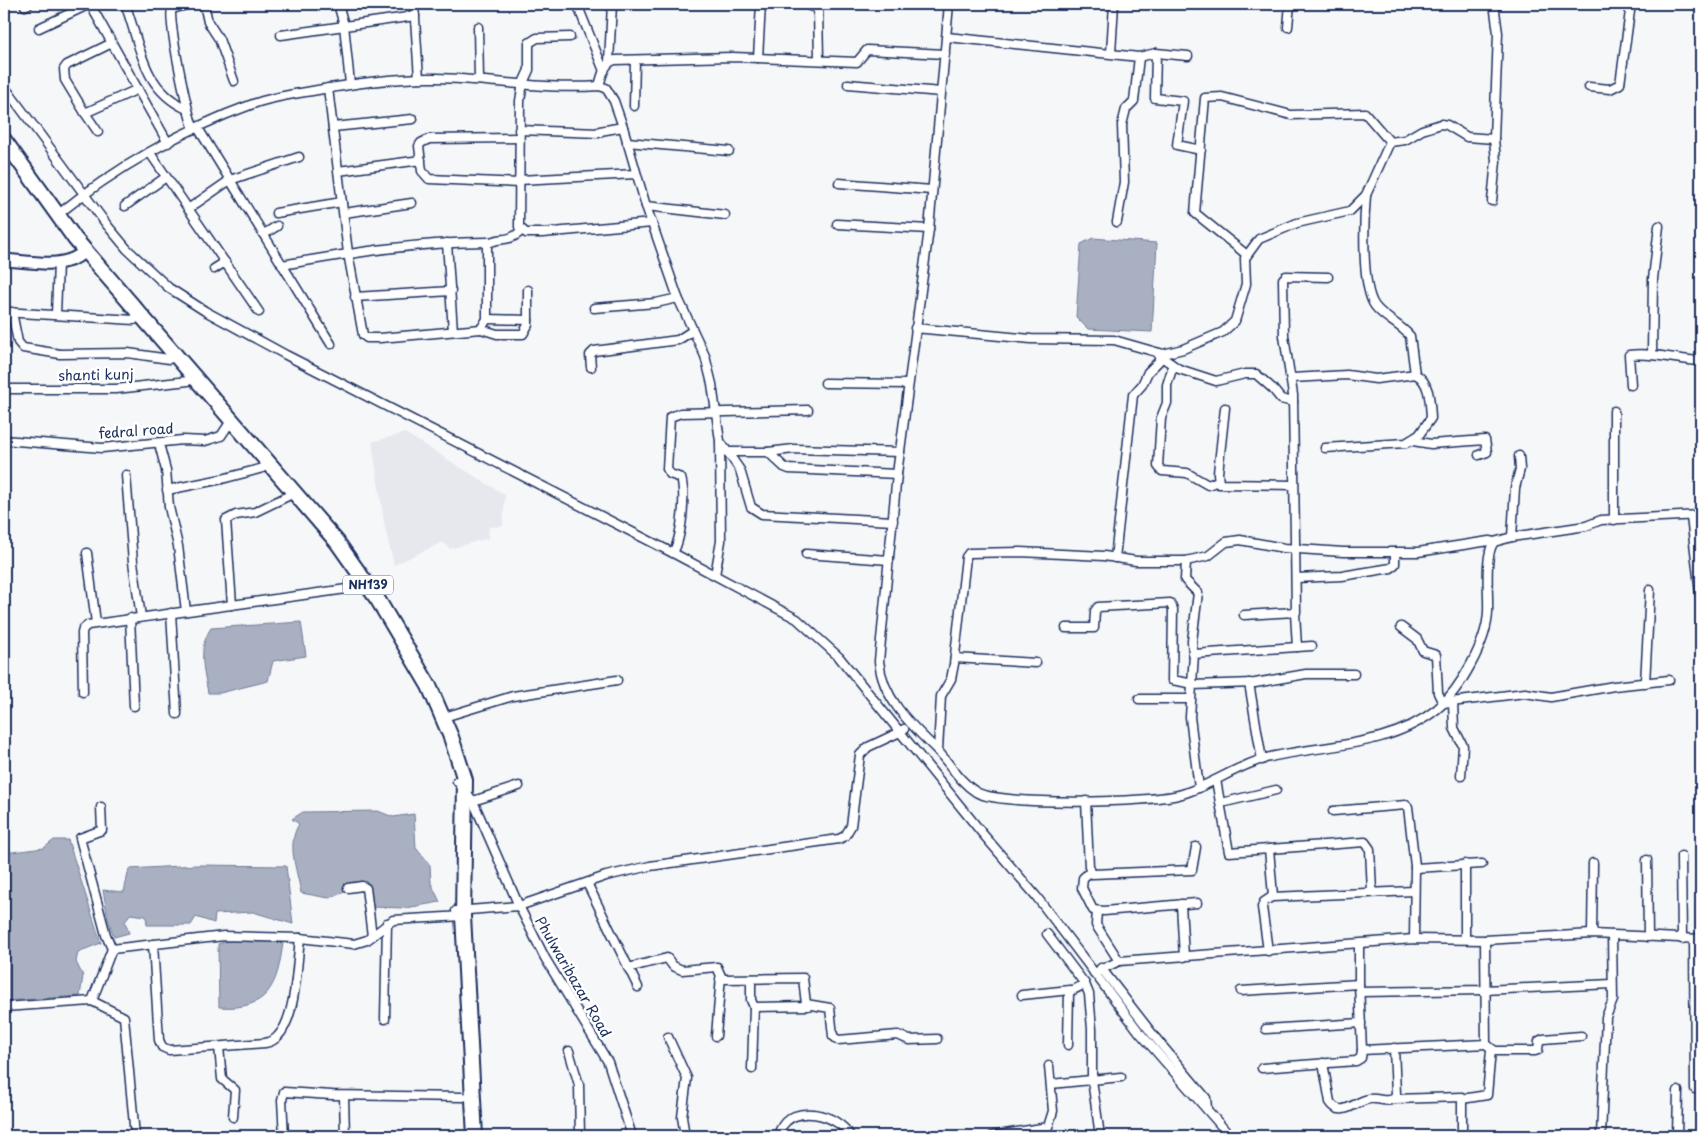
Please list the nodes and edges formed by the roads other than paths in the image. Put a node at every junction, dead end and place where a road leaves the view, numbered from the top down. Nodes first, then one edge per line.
1 (125, 4) edge
2 (190, 4) edge
3 (204, 4) edge
4 (338, 4) edge
5 (414, 4) edge
6 (577, 4) edge
7 (612, 4) edge
8 (761, 4) edge
9 (805, 4) edge
10 (949, 4) edge
11 (1114, 4) edge
12 (1290, 4) edge
13 (1494, 4) edge
14 (1631, 4) edge
15 (415, 16) junction
16 (344, 25) junction
17 (478, 26) dead end
18 (1288, 27) dead end
19 (39, 28) dead end
20 (281, 35) dead end
21 (570, 37) dead end
22 (947, 37) junction
23 (112, 43) junction
24 (1111, 53) junction
25 (1156, 53) junction
26 (945, 54) junction
27 (1188, 56) dead end
28 (1139, 57) junction
29 (758, 58) junction
30 (819, 59) junction
31 (635, 60) junction
32 (610, 62) junction
33 (604, 72) junction
34 (419, 78) junction
35 (234, 80) dead end
36 (479, 80) junction
37 (350, 84) junction
38 (523, 84) junction
39 (848, 84) dead end
40 (4, 86) edge
41 (599, 86) junction
42 (1589, 87) dead end
43 (328, 88) junction
44 (138, 89) junction
45 (941, 92) junction
46 (634, 106) dead end
47 (187, 108) junction
48 (85, 113) junction
49 (413, 119) dead end
50 (333, 127) junction
51 (623, 127) junction
52 (196, 129) junction
53 (98, 132) dead end
54 (519, 134) junction
55 (1494, 139) junction
56 (4, 140) edge
57 (627, 142) junction
58 (1390, 142) junction
59 (168, 143) junction
60 (1200, 150) junction
61 (729, 151) dead end
62 (150, 153) junction
63 (4, 154) edge
64 (299, 157) dead end
65 (421, 160) junction
66 (338, 171) junction
67 (636, 174) junction
68 (166, 177) junction
69 (230, 180) junction
70 (519, 181) junction
71 (839, 183) dead end
72 (932, 190) junction
73 (83, 195) junction
74 (1366, 195) junction
75 (342, 202) junction
76 (1492, 202) dead end
77 (412, 203) dead end
78 (125, 206) dead end
79 (646, 206) junction
80 (188, 209) junction
81 (276, 213) dead end
82 (344, 213) junction
83 (725, 215) dead end
84 (56, 216) junction
85 (1117, 222) dead end
86 (652, 223) junction
87 (837, 224) dead end
88 (277, 226) dead end
89 (1659, 226) dead end
90 (929, 229) junction
91 (522, 230) junction
92 (264, 234) junction
93 (488, 242) junction
94 (447, 243) junction
95 (82, 253) junction
96 (348, 253) junction
97 (1247, 255) junction
98 (4, 260) edge
99 (225, 262) junction
100 (58, 263) junction
101 (282, 265) junction
102 (214, 269) dead end
103 (1328, 277) dead end
104 (528, 290) dead end
105 (451, 291) junction
106 (355, 297) junction
107 (678, 298) junction
108 (594, 308) dead end
109 (8, 312) edge
110 (258, 312) dead end
111 (56, 314) junction
112 (487, 319) junction
113 (134, 320) junction
114 (528, 320) junction
115 (915, 328) junction
116 (481, 329) junction
117 (453, 331) junction
118 (692, 331) junction
119 (331, 344) dead end
120 (1652, 354) junction
121 (1159, 355) junction
122 (169, 359) junction
123 (1701, 361) edge
124 (1173, 366) junction
125 (591, 367) dead end
126 (1416, 374) junction
127 (1292, 378) junction
128 (188, 381) junction
129 (825, 383) dead end
130 (908, 384) junction
131 (1631, 385) dead end
132 (4, 389) edge
133 (1293, 402) junction
134 (1225, 408) dead end
135 (808, 410) dead end
136 (1614, 411) dead end
137 (715, 412) junction
138 (229, 424) junction
139 (4, 440) edge
140 (1413, 440) junction
141 (720, 441) junction
142 (159, 444) junction
143 (1325, 448) dead end
144 (727, 452) junction
145 (768, 452) junction
146 (900, 452) junction
147 (1479, 455) dead end
148 (1519, 456) dead end
149 (263, 468) junction
150 (897, 474) junction
151 (126, 475) dead end
152 (1218, 481) junction
153 (1293, 485) junction
154 (168, 490) junction
155 (288, 496) junction
156 (1691, 516) junction
157 (1701, 516) edge
158 (1614, 520) junction
159 (893, 521) junction
160 (1512, 537) junction
161 (1494, 542) junction
162 (1297, 548) junction
163 (1395, 552) junction
164 (673, 553) junction
165 (88, 554) dead end
166 (806, 554) dead end
167 (1115, 558) junction
168 (889, 560) junction
169 (1186, 561) junction
170 (715, 575) junction
171 (1296, 578) junction
172 (364, 587) junction
173 (1650, 590) dead end
174 (1701, 602) edge
175 (232, 605) junction
176 (186, 610) junction
177 (172, 612) junction
178 (1295, 613) junction
179 (1244, 615) dead end
180 (141, 616) junction
181 (130, 618) junction
182 (96, 623) junction
183 (1401, 627) dead end
184 (1066, 628) dead end
185 (1312, 646) dead end
186 (1298, 647) junction
187 (1193, 654) junction
188 (955, 658) junction
189 (1036, 663) dead end
190 (1354, 674) dead end
191 (617, 680) dead end
192 (1669, 680) dead end
193 (1249, 683) junction
194 (1645, 683) junction
195 (1193, 684) junction
196 (83, 692) dead end
197 (1139, 699) dead end
198 (1190, 699) junction
199 (1453, 702) junction
200 (1443, 703) junction
201 (134, 706) dead end
202 (177, 714) dead end
203 (444, 717) junction
204 (909, 725) junction
205 (900, 732) junction
206 (938, 750) junction
207 (1262, 760) junction
208 (1461, 776) dead end
209 (1216, 780) junction
210 (457, 781) junction
211 (519, 786) dead end
212 (1199, 788) junction
213 (1276, 790) dead end
214 (470, 797) junction
215 (1086, 801) junction
216 (1221, 803) junction
217 (101, 808) dead end
218 (1332, 811) dead end
219 (1196, 846) dead end
220 (1269, 848) junction
221 (1681, 856) dead end
222 (1647, 860) dead end
223 (1594, 863) dead end
224 (1465, 864) junction
225 (1482, 864) dead end
226 (1415, 868) junction
227 (1090, 872) junction
228 (587, 883) junction
229 (348, 888) dead end
230 (1414, 891) junction
231 (1372, 892) junction
232 (1272, 896) junction
233 (1181, 904) junction
234 (1197, 904) dead end
235 (518, 906) junction
236 (1098, 911) junction
237 (460, 913) junction
238 (387, 923) junction
239 (1047, 934) dead end
240 (1592, 934) junction
241 (1612, 935) junction
242 (372, 936) junction
243 (1648, 937) junction
244 (300, 938) junction
245 (1414, 939) junction
246 (1465, 939) junction
247 (1682, 939) junction
248 (1697, 939) edge
249 (1485, 940) junction
250 (153, 944) junction
251 (1359, 944) junction
252 (112, 949) junction
253 (1268, 951) junction
254 (1184, 957) junction
255 (1119, 961) junction
256 (628, 968) junction
257 (1098, 970) junction
258 (720, 979) junction
259 (751, 979) junction
260 (1085, 984) junction
261 (1359, 984) junction
262 (1612, 984) junction
263 (638, 987) dead end
264 (1070, 990) junction
265 (1484, 990) junction
266 (1241, 991) dead end
267 (1361, 992) junction
268 (463, 995) junction
269 (1022, 995) dead end
270 (92, 1001) junction
271 (808, 1006) junction
272 (4, 1007) edge
273 (754, 1007) junction
274 (384, 1019) dead end
275 (1361, 1023) junction
276 (1266, 1029) dead end
277 (716, 1036) dead end
278 (1581, 1036) dead end
279 (668, 1037) dead end
280 (937, 1039) dead end
281 (1068, 1045) dead end
282 (219, 1047) junction
283 (1488, 1047) junction
284 (1394, 1048) junction
285 (1362, 1050) junction
286 (569, 1051) dead end
287 (1323, 1063) junction
288 (1049, 1066) dead end
289 (1262, 1068) dead end
290 (752, 1069) dead end
291 (1121, 1077) dead end
292 (1092, 1080) junction
293 (1051, 1084) junction
294 (1695, 1089) dead end
295 (1678, 1091) dead end
296 (344, 1096) junction
297 (463, 1097) junction
298 (1394, 1099) junction
299 (1462, 1099) junction
300 (232, 1117) dead end
301 (135, 1136) edge
302 (284, 1136) edge
303 (345, 1136) edge
304 (467, 1136) edge
305 (475, 1136) edge
306 (580, 1136) edge
307 (632, 1136) edge
308 (685, 1136) edge
309 (780, 1136) edge
310 (850, 1136) edge
311 (992, 1136) edge
312 (1100, 1136) edge
313 (1230, 1136) edge
314 (1462, 1136) edge
315 (1601, 1136) edge
316 (1677, 1136) edge

1 - 47 street
2 - 47 street
3 - 35 street
4 - 16 street
5 - 15 street
6 - 33 street
7 - 32 street
8 - 29 street
9 - 30 street
10 - 22 street
11 - 24 street
12 - 18 street
13 - 55 street
14 - 42 street
15 - 16 street
15 - 34 street
16 - 20 street
16 - 37 street
17 - 36 street
19 - 23 street
21 - 38 street
22 - 24 street
22 - 26 street
23 - 44 street
23 - 48 street
24 - 28 street
25 - 27 street
25 - 28 street
25 - 60 street
26 - 30 street
26 - 45 street
28 - 85 street
29 - 30 street
29 - 31 street
31 - 32 street
31 - 46 street
32 - 33 street
33 - 41 street
34 - 36 street
34 - 37 street
36 - 38 street
37 - 43 street
38 - 41 street
38 - 54 street
39 - 45 street
40 - 73 street
41 - 51 street
43 - 50 street
43 - 52 street
44 - 48 street
44 - 59 street
45 - 72 street
47 - 52 street
48 - 53 street
49 - 50 street
50 - 66 street
51 - 54 street
51 - 57 street
52 - 59 street
52 - 69 street
54 - 65 street
54 - 70 street
55 - 58 street
55 - 76 street
56 - 84 highway, NH139
57 - 61 street
57 - 67 street
58 - 60 street
58 - 74 street
59 - 62 street
60 - 97 street
62 - 68 street
62 - 73 street
63 - 95 highway, NH139
64 - 69 street
65 - 66 street
65 - 70 street
66 - 75 street
67 - 70 street
67 - 79 street
68 - 78 street
68 - 80 street
69 - 80 street
69 - 92 street
70 - 91 street
71 - 72 street
72 - 90 street
73 - 84 street
73 - 164 street
74 - 97 street
74 - 126 street
75 - 81 street
75 - 82 street
77 - 82 street
79 - 83 street
79 - 86 street
80 - 99 street
82 - 96 street
84 - 95 highway, NH139
86 - 91 street
86 - 107 street
87 - 90 street
88 - 92 street
89 - 120 street
90 - 115 street
91 - 93 street
92 - 101 street
93 - 94 street
93 - 112 street
94 - 96 street
94 - 105 street
95 - 100 street
95 - 113 highway, NH139
95 - 138 highway, NH139
96 - 101 street
96 - 106 street
97 - 121 street
98 - 100 street
99 - 102 street
99 - 110 street
100 - 111 street
101 - 119 street
103 - 127 street
104 - 114 street
105 - 106 street
105 - 117 street
106 - 117 street
107 - 108 street
107 - 118 street
109 - 111 street
109 - 122 street
111 - 113 street
112 - 114 street
112 - 116 street
113 - 122 highway, NH139
114 - 116 street
115 - 121 street
115 - 130 street
116 - 117 street
118 - 125 street
118 - 137 street
120 - 123 street
120 - 131 street
121 - 124 street
121 - 167 street
122 - 128 highway, NH139
124 - 133 street
124 - 152 street
126 - 127 street
126 - 140 street
127 - 133 street
128 - 132 street, shanti kunj
128 - 138 highway, NH139
129 - 130 street
130 - 146 street
133 - 153 street
134 - 152 street
135 - 137 street
136 - 158 street
137 - 141 street
137 - 164 street
138 - 142 street, fedral road
138 - 149 highway, NH139
138 - 172 highway, NH139
139 - 142 street, fedral road
140 - 143 street
140 - 147 street
141 - 144 street
141 - 170 street
142 - 154 street
144 - 145 street
144 - 159 street
145 - 146 street
145 - 150 street
146 - 150 street
148 - 160 street
149 - 154 street
149 - 155 highway, NH139
150 - 159 street
151 - 180 street
152 - 153 street
153 - 162 street
154 - 176 street
155 - 172 highway, NH139
155 - 175 street
156 - 157 street
156 - 158 street
156 - 174 street
158 - 160 street
159 - 168 street
160 - 161 street
161 - 163 street
161 - 200 street
162 - 163 street
162 - 169 street
162 - 171 street
163 - 171 street
164 - 170 street
165 - 182 street
166 - 168 street
167 - 169 street
167 - 188 street
168 - 204 street
169 - 187 street
170 - 205 street
171 - 178 street
172 - 175 street
172 - 203 highway, NH139
172 - 210 highway, NH139
173 - 194 street
175 - 176 street
176 - 177 street
177 - 180 street
177 - 202 street
178 - 179 street
178 - 186 street
180 - 181 street
181 - 182 street
181 - 201 street
182 - 196 street
183 - 200 street
184 - 195 street
185 - 186 street
186 - 187 street
187 - 195 street
188 - 189 street
188 - 206 street
190 - 193 street
191 - 203 street
192 - 194 street
193 - 195 street
193 - 207 street
194 - 199 street
195 - 198 street
197 - 198 street
198 - 212 street
199 - 200 street
199 - 208 street
200 - 207 street
203 - 214 highway, NH139
204 - 205 street
204 - 206 street
205 - 228 street
205 - 257 street
206 - 215 street
207 - 209 street
209 - 212 street
209 - 216 street
210 - 214 street, Phulwaribazar Road
210 - 237 highway, NH139
211 - 214 street
212 - 215 street
213 - 216 street
214 - 235 street, Phulwaribazar Road
214 - 237 highway, NH139
215 - 227 street
216 - 220 street
217 - 252 street
218 - 226 street
219 - 227 street
220 - 231 street
220 - 232 street
221 - 247 street
222 - 243 street
223 - 240 street
224 - 225 street
224 - 226 street
224 - 246 street
226 - 230 street
227 - 236 street
228 - 235 street
228 - 256 street
229 - 242 street
230 - 231 street
230 - 245 street
231 - 232 street
232 - 253 street
233 - 234 street
233 - 236 street
233 - 254 street
235 - 237 street
235 - 307 street, Phulwaribazar Road
236 - 255 street
237 - 238 street
237 - 268 highway, NH139
238 - 242 street
238 - 274 street
239 - 260 street
240 - 241 street
240 - 249 street
241 - 243 street
241 - 262 street
242 - 244 street
243 - 247 street
244 - 250 street
244 - 282 street
245 - 246 street
245 - 251 street
246 - 249 street
247 - 248 street
248 - 294 street
249 - 265 street
250 - 252 street
250 - 282 street
251 - 253 street
251 - 261 street
252 - 270 street
253 - 254 street
254 - 255 street
255 - 257 street
256 - 258 street
256 - 263 street
257 - 313 street
258 - 259 street
258 - 277 street
259 - 271 street
259 - 273 street
260 - 264 street
260 - 292 street
261 - 266 street
261 - 267 street
262 - 265 street
262 - 315 street
264 - 269 street
264 - 281 street
265 - 267 street
265 - 283 street
267 - 275 street
268 - 297 highway, NH139
268 - 305 highway, NH139
270 - 272 street
270 - 301 street
271 - 273 street
271 - 280 street
273 - 290 street
275 - 276 street
275 - 285 street
278 - 283 street
279 - 308 street
282 - 300 street
283 - 284 street
283 - 299 street
284 - 285 street
284 - 298 street
285 - 287 street
286 - 306 street
287 - 289 street
287 - 298 street
288 - 293 street
291 - 292 street
292 - 293 street
292 - 312 street
293 - 311 street
295 - 316 street
296 - 297 street
296 - 302 street
296 - 303 street
297 - 304 highway, NH139
298 - 299 street
299 - 314 street
309 - 310 street

